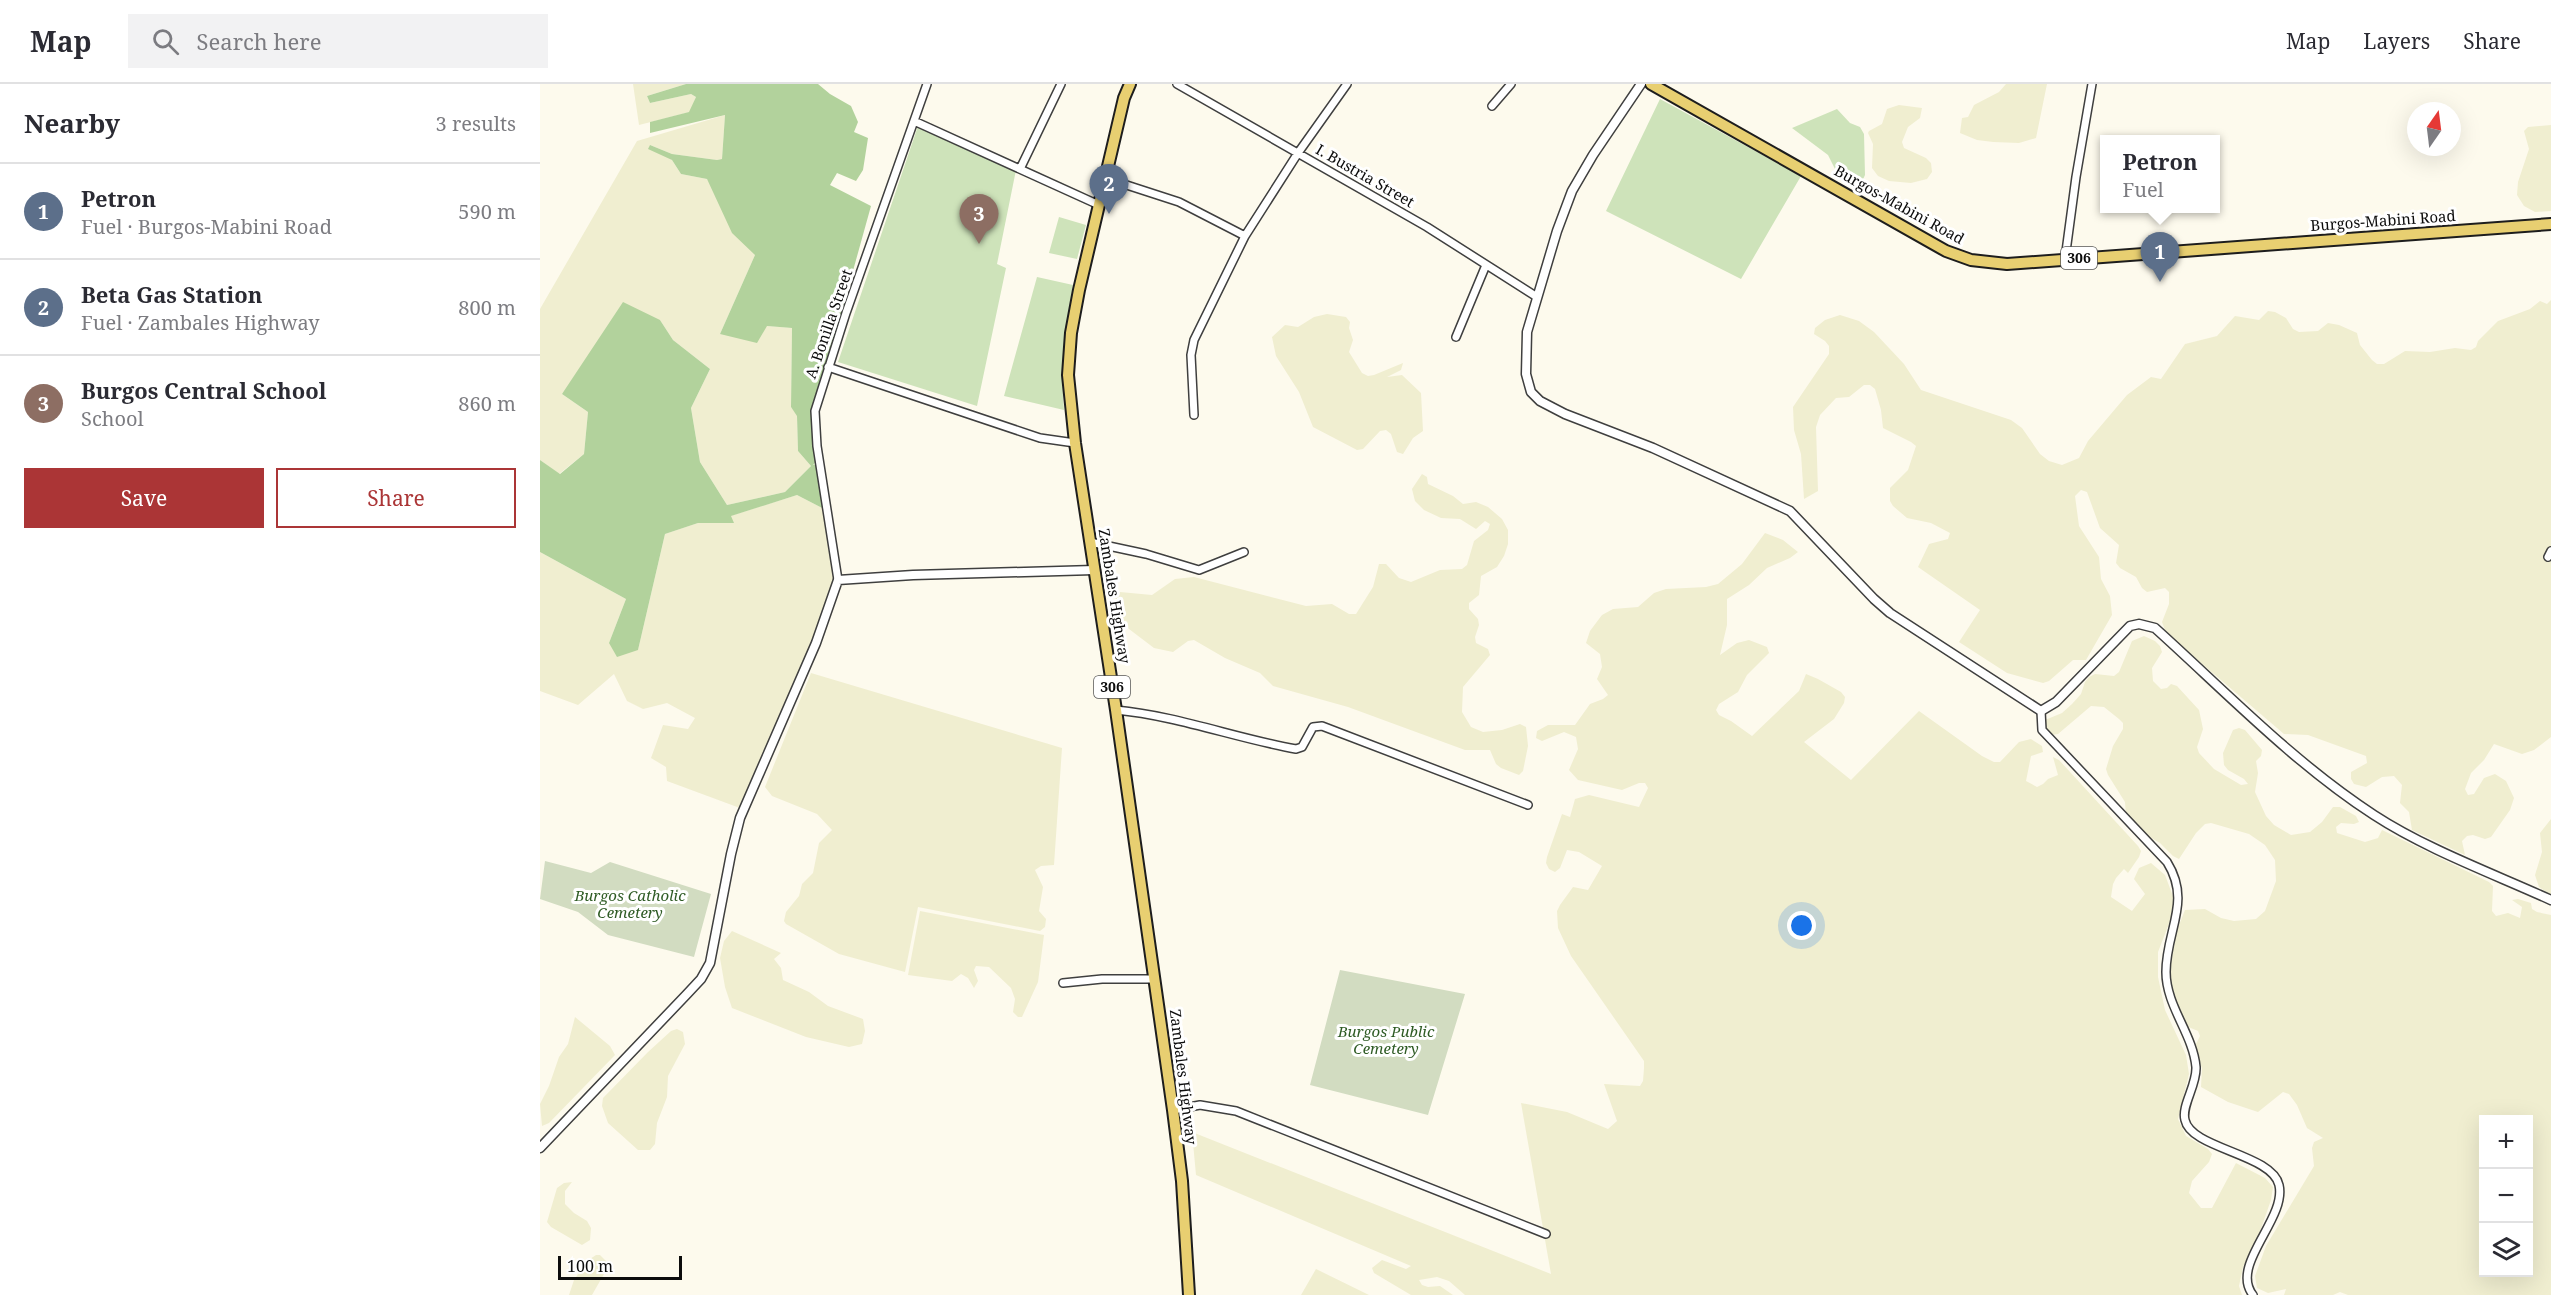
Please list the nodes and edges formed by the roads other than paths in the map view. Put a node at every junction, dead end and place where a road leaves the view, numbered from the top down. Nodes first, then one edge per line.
1 (927, 84) edge
2 (1061, 84) edge
3 (1130, 84) edge
4 (1177, 84) edge
5 (1347, 84) edge
6 (1511, 84) edge
7 (1641, 84) edge
8 (1652, 84) edge
9 (2092, 84) edge
10 (1492, 106) dead end
11 (914, 121) junction
12 (1298, 153) junction
13 (1020, 169) junction
14 (1105, 178) junction
15 (1099, 205) junction
16 (2551, 224) edge
17 (1245, 236) junction
18 (2065, 259) junction
19 (1486, 265) junction
20 (1537, 297) junction
21 (1456, 337) dead end
22 (828, 367) junction
23 (1194, 415) dead end
24 (1075, 443) junction
25 (1090, 542) junction
26 (1244, 552) dead end
27 (1094, 570) junction
28 (838, 580) junction
29 (1116, 710) junction
30 (2041, 711) junction
31 (1528, 805) dead end
32 (2551, 900) edge
33 (1155, 979) junction
34 (1063, 983) dead end
35 (1173, 1110) junction
36 (540, 1148) edge
37 (1546, 1234) dead end
38 (1189, 1295) edge
39 (2253, 1295) edge

1 - 11 street, A. Bonilla Street
2 - 13 street
3 - 14 main road, Zambales Highway / 306
4 - 12 street, I. Bustria Street
5 - 12 street
6 - 10 street
7 - 20 street
8 - 18 main road, Burgos-Mabini Road / 306
9 - 18 street
11 - 13 street
11 - 22 street, A. Bonilla Street
12 - 17 street
12 - 19 street, I. Bustria Street
13 - 15 street
14 - 15 main road, Zambales Highway / 306
14 - 17 street
15 - 24 main road, Zambales Highway / 306
16 - 18 main road, Burgos-Mabini Road / 306
17 - 23 street
19 - 20 street, I. Bustria Street
19 - 21 street
20 - 30 street
22 - 24 street
22 - 28 street, A. Bonilla Street
24 - 25 main road, Zambales Highway / 306
25 - 26 street
25 - 27 main road, Zambales Highway / 306
27 - 28 street
27 - 29 main road, Zambales Highway / 306
28 - 36 street
29 - 31 street
29 - 33 main road, Zambales Highway / 306
30 - 32 street
30 - 39 street
33 - 34 street
33 - 35 main road, Zambales Highway / 306
35 - 37 street
35 - 38 main road, Zambales Highway / 306

